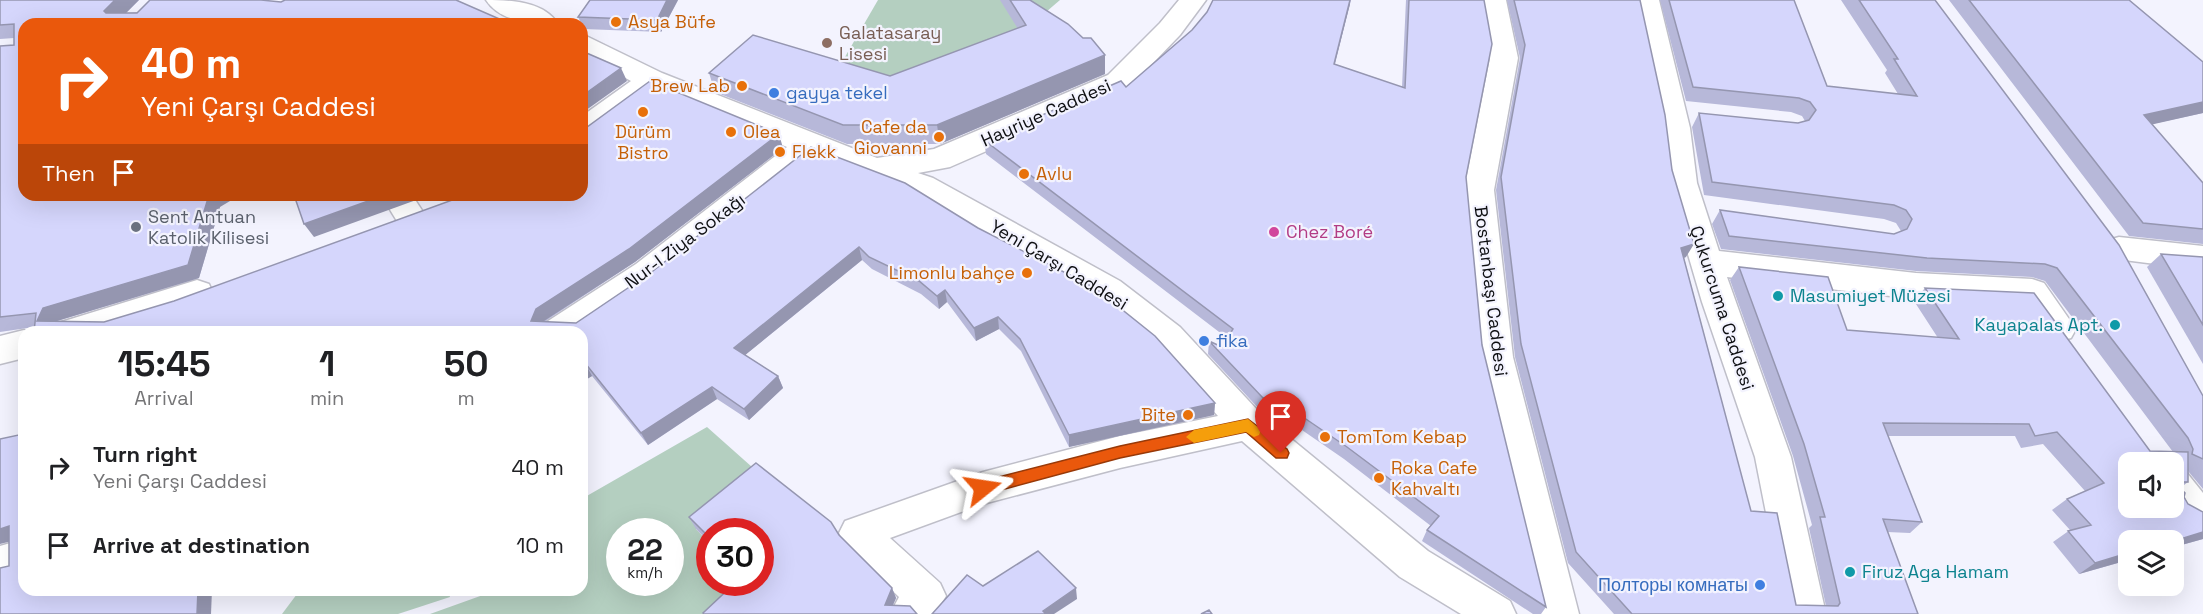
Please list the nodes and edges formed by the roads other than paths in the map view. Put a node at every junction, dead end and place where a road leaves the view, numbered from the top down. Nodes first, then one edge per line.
1 (499, 0) edge
2 (1193, 0) edge
3 (1493, 0) edge
4 (1646, 0) edge
5 (534, 18) edge
6 (588, 46) edge
7 (651, 80) junction
8 (588, 127) edge
9 (810, 145) junction
10 (930, 173) junction
11 (404, 206) edge
12 (440, 206) edge
13 (1689, 207) junction
14 (1723, 212) edge
15 (377, 230) edge
16 (2203, 258) edge
17 (1706, 262) junction
18 (2136, 279) edge
19 (219, 286) edge
20 (89, 326) edge
21 (566, 326) edge
22 (18, 346) edge
23 (0, 350) edge
24 (2081, 358) edge
25 (1248, 425) junction
26 (2184, 499) edge
27 (2203, 512) edge
28 (18, 559) edge
29 (0, 564) edge
30 (918, 605) edge
31 (1496, 614) edge
32 (1559, 614) edge
33 (1806, 614) edge

1 - 5 street
2 - 10 street, Hayriye Caddesi
3 - 32 street, Bostanbaşı Caddesi
4 - 13 street, Çukurcuma Caddesi
6 - 7 street, Yeni Çarşı Caddesi
7 - 8 street
7 - 9 street, Yeni Çarşı Caddesi
9 - 10 street, Yeni Çarşı Caddesi
9 - 21 street, Nur-I Ziya Sokağı
10 - 25 street, Yeni Çarşı Caddesi
11 - 12 street
11 - 15 street
13 - 14 street
13 - 17 street, Çukurcuma Caddesi
16 - 18 street
17 - 24 street
17 - 33 street, Çukurcuma Caddesi
19 - 20 street
22 - 23 street
25 - 30 street
25 - 31 street, Yeni Çarşı Caddesi
26 - 27 street
28 - 29 street

